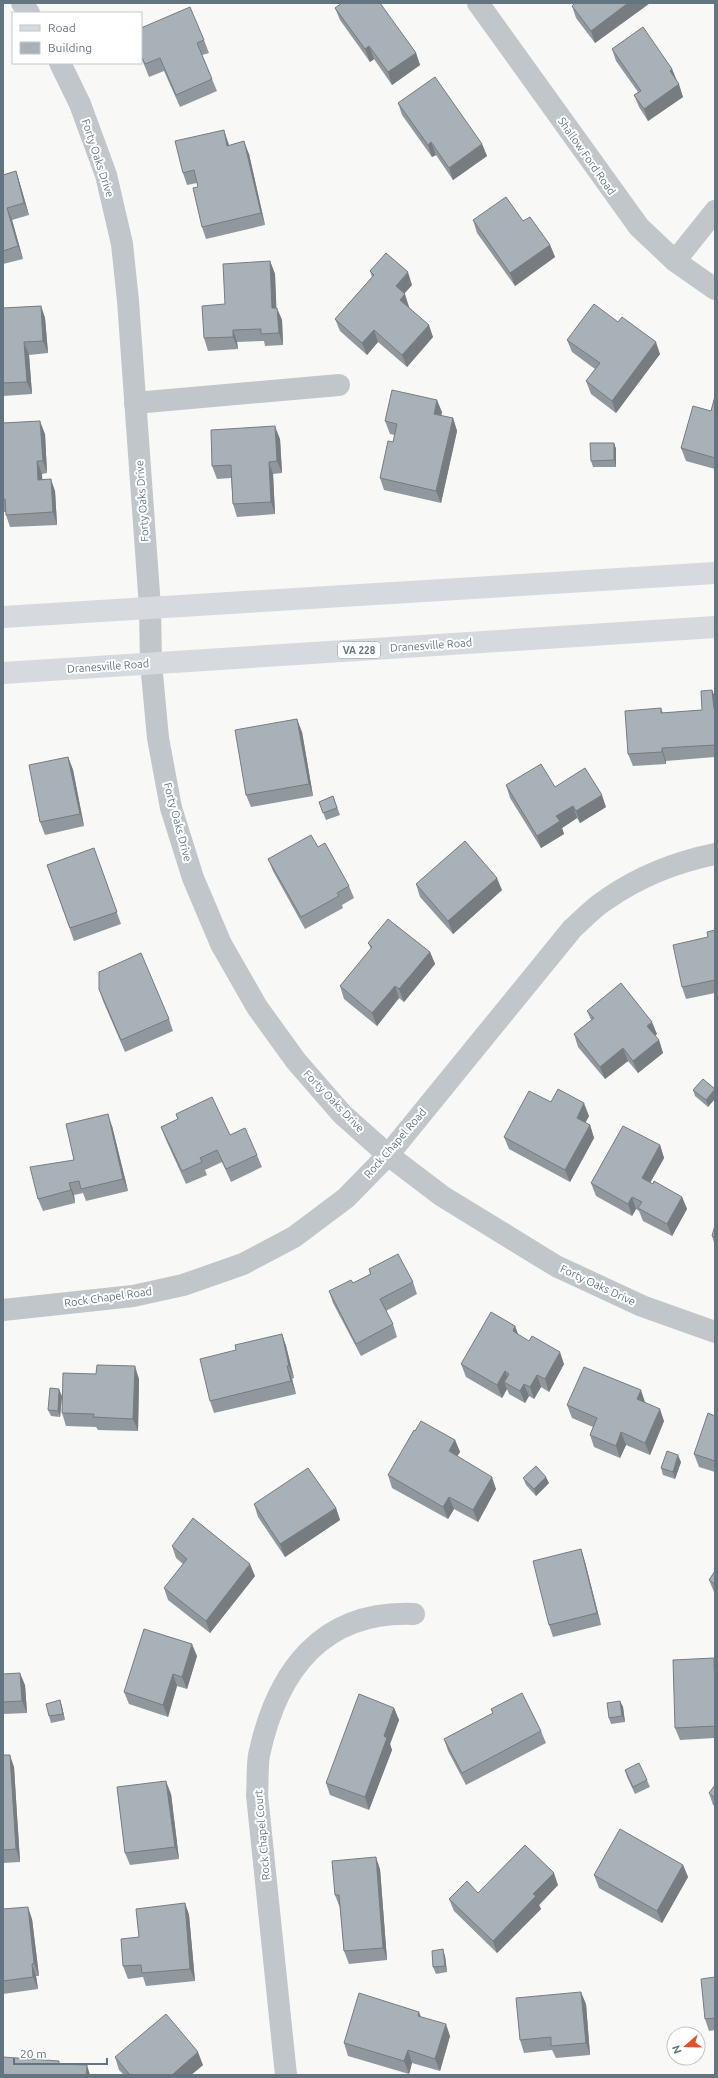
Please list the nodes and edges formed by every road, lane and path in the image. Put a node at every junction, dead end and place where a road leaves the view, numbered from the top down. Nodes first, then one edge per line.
1 (22, 3) edge
2 (478, 3) edge
3 (28, 12) edge
4 (60, 64) edge
5 (715, 211) edge
6 (675, 261) junction
7 (715, 289) edge
8 (339, 385) dead end
9 (135, 403) junction
10 (715, 573) edge
11 (150, 607) junction
12 (3, 617) edge
13 (715, 627) edge
14 (151, 663) junction
15 (3, 673) edge
16 (715, 854) edge
17 (388, 1155) junction
18 (3, 1310) edge
19 (715, 1332) edge
20 (414, 1614) dead end
21 (286, 2075) edge

1 - 3 street
2 - 6 street, Shallow Ford Road
4 - 9 street, Forty Oaks Drive
5 - 6 street
6 - 7 street, Shallow Ford Road
8 - 9 street
9 - 11 street, Forty Oaks Drive
10 - 11 main road
11 - 12 main road
11 - 14 street, Forty Oaks Drive
13 - 14 main road, Dranesville Road / VA 228
14 - 15 main road, Dranesville Road / VA 228
14 - 17 street, Forty Oaks Drive
16 - 17 street, Rock Chapel Road
17 - 18 street, Rock Chapel Road
17 - 19 street, Forty Oaks Drive
20 - 21 street, Rock Chapel Court

